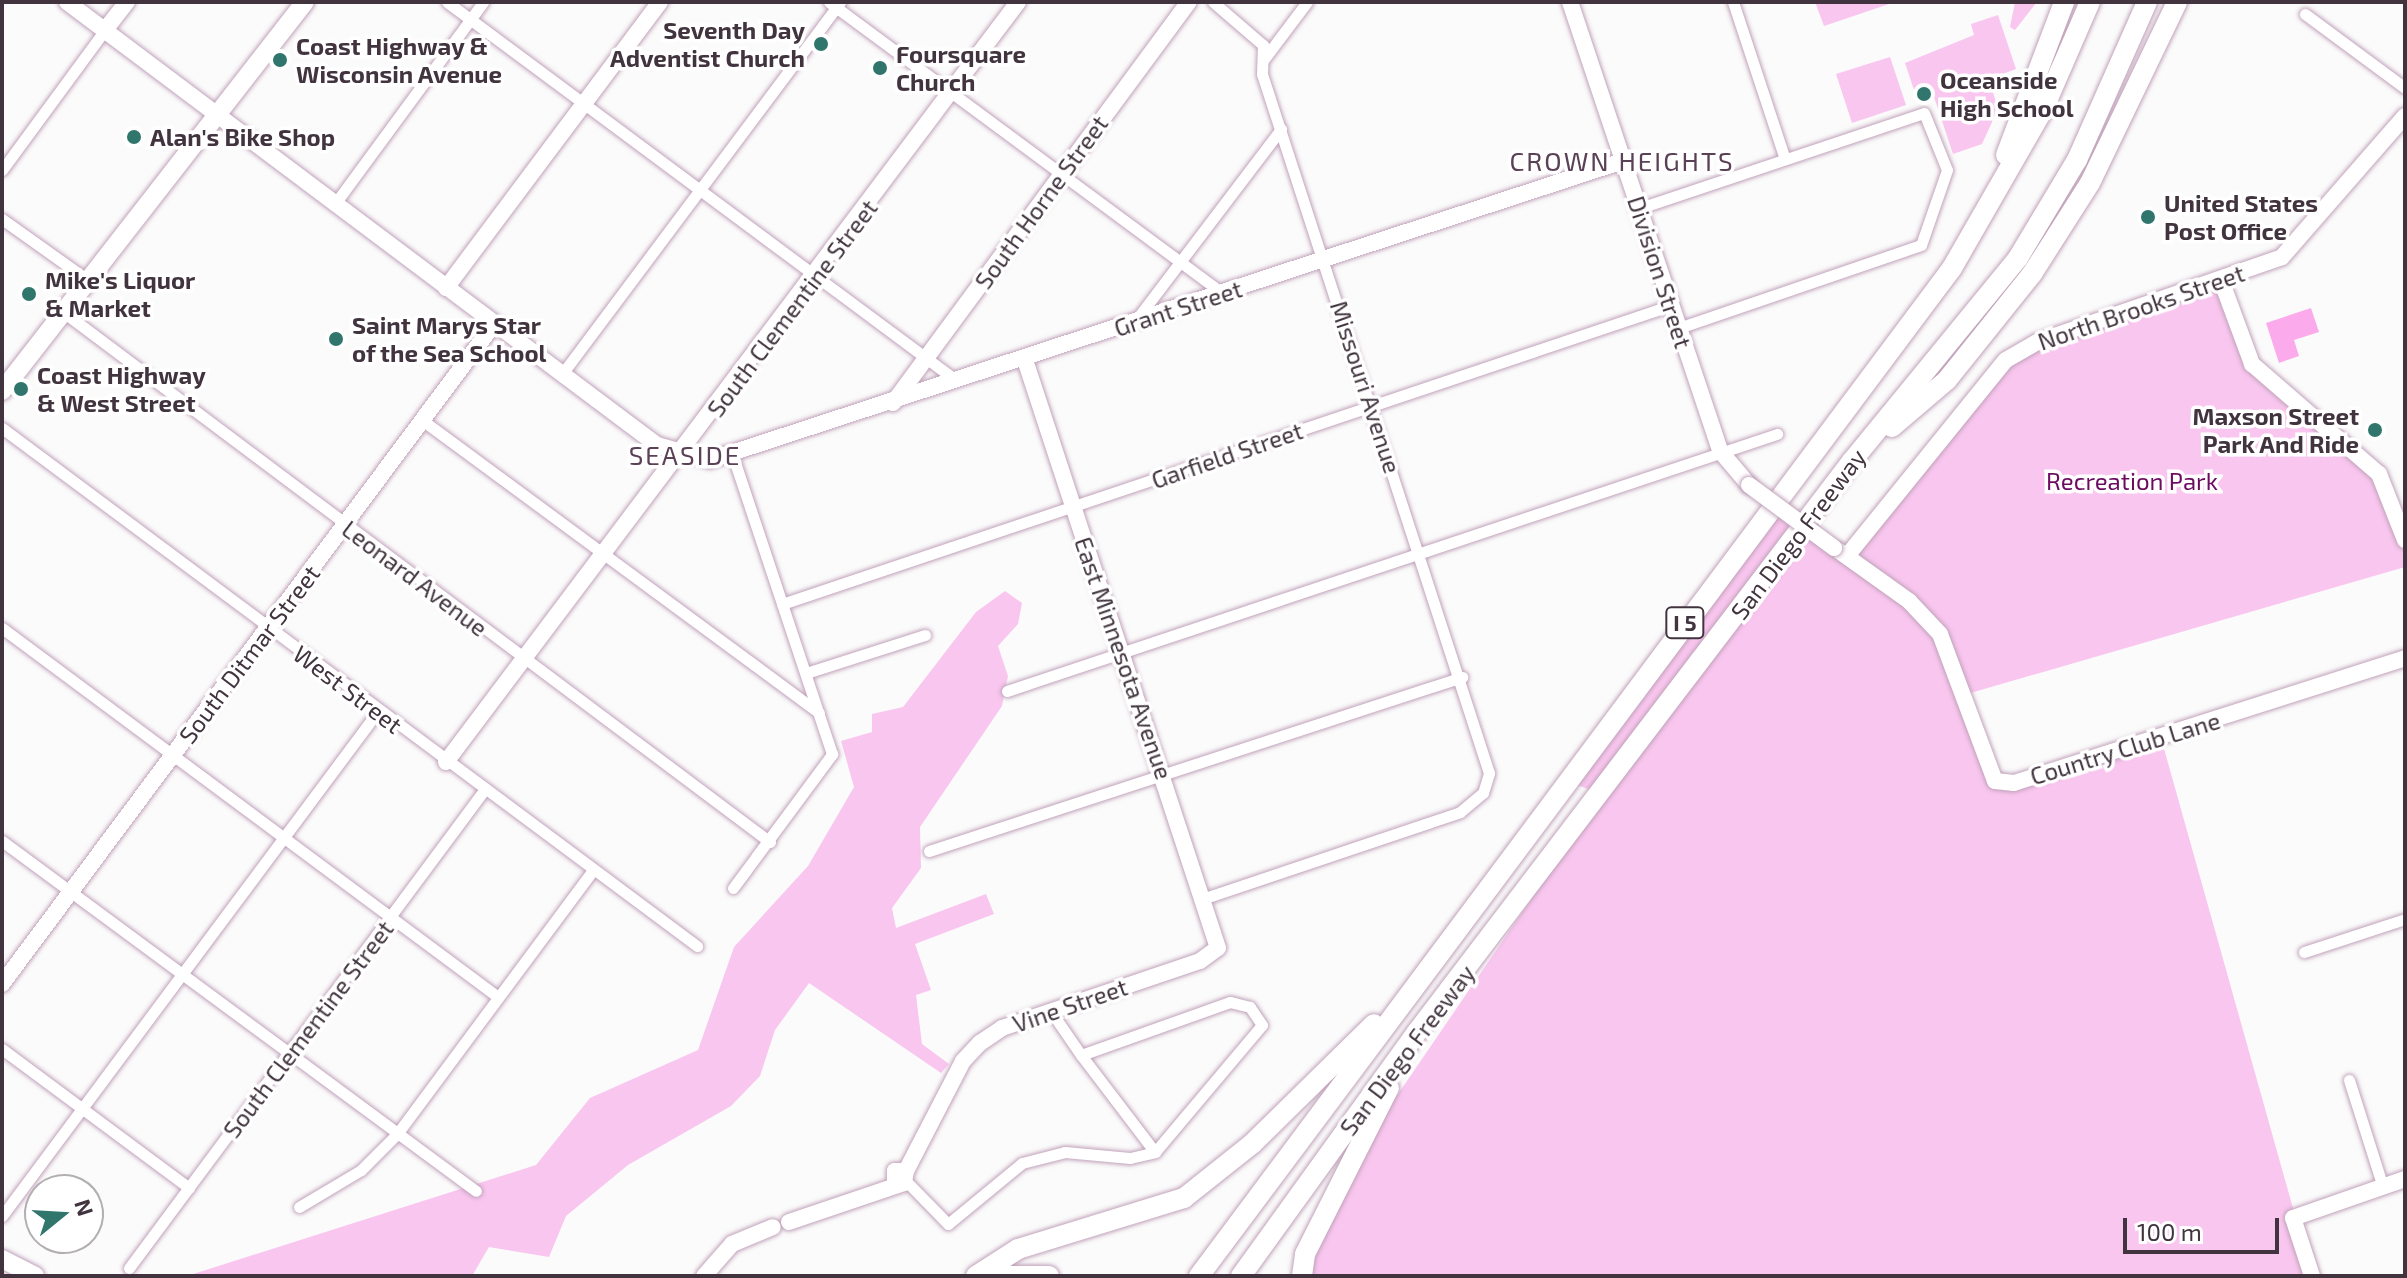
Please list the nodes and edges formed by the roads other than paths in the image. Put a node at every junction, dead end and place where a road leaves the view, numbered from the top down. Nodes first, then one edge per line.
1 (67, 2) edge
2 (127, 2) edge
3 (305, 2) edge
4 (447, 2) edge
5 (483, 2) edge
6 (660, 2) edge
7 (1018, 2) edge
8 (1189, 2) edge
9 (1213, 2) edge
10 (1307, 2) edge
11 (1570, 2) edge
12 (1733, 2) edge
13 (2064, 2) edge
14 (2090, 2) edge
15 (2147, 2) edge
16 (2177, 2) edge
17 (835, 4) edge
18 (2305, 14) dead end
19 (471, 19) junction
20 (105, 30) junction
21 (1262, 63) junction
22 (2405, 88) edge
23 (951, 93) junction
24 (584, 104) junction
25 (219, 115) junction
26 (2405, 116) edge
27 (1281, 129) junction
28 (1785, 159) junction
29 (1623, 161) junction
30 (2, 170) edge
31 (1062, 175) junction
32 (701, 190) junction
33 (334, 205) junction
34 (1640, 208) junction
35 (2, 219) edge
36 (1979, 223) junction
37 (1324, 260) junction
38 (1180, 263) junction
39 (816, 276) junction
40 (86, 279) junction
41 (2221, 280) junction
42 (446, 288) junction
43 (1222, 293) junction
44 (1672, 305) junction
45 (62, 311) junction
46 (1135, 322) junction
47 (494, 324) junction
48 (1678, 328) junction
49 (927, 358) junction
50 (1025, 360) junction
51 (562, 374) junction
52 (958, 381) junction
53 (2, 391) edge
54 (893, 403) junction
55 (1372, 406) junction
56 (422, 420) junction
57 (2, 428) edge
58 (1777, 434) dead end
59 (1721, 452) junction
60 (682, 456) junction
61 (733, 456) junction
62 (1852, 461) junction
63 (1074, 507) junction
64 (1789, 515) joint
65 (344, 526) junction
66 (2405, 540) edge
67 (1420, 552) junction
68 (1841, 552) junction
69 (603, 555) junction
70 (782, 604) junction
71 (2, 628) edge
72 (267, 628) junction
73 (925, 635) dead end
74 (1122, 651) junction
75 (2405, 658) edge
76 (523, 659) junction
77 (806, 673) junction
78 (1462, 677) junction
79 (1007, 691) dead end
80 (378, 711) junction
81 (819, 713) junction
82 (172, 756) junction
83 (446, 762) junction
84 (1165, 778) junction
85 (485, 789) junction
86 (283, 839) junction
87 (2, 841) edge
88 (770, 842) junction
89 (929, 851) dead end
90 (593, 870) junction
91 (733, 888) dead end
92 (71, 892) junction
93 (1205, 898) junction
94 (390, 918) junction
95 (2405, 919) edge
96 (697, 946) dead end
97 (2304, 952) dead end
98 (1213, 955) joint
99 (182, 975) junction
100 (1420, 979) junction
101 (2, 984) edge
102 (498, 997) junction
103 (1050, 1010) junction
104 (1417, 1032) junction
105 (2, 1049) edge
106 (289, 1054) junction
107 (1081, 1055) junction
108 (2349, 1080) dead end
109 (82, 1110) junction
110 (397, 1134) junction
111 (1155, 1152) junction
112 (902, 1178) junction
113 (2405, 1179) edge
114 (2383, 1187) junction
115 (189, 1188) junction
116 (476, 1191) dead end
117 (299, 1207) dead end
118 (2, 1216) edge
119 (2, 1259) edge
120 (129, 1268) dead end
121 (35, 1276) edge
122 (704, 1276) edge
123 (976, 1276) edge
124 (1006, 1276) edge
125 (1049, 1276) edge
126 (1199, 1276) edge
127 (1241, 1276) edge
128 (1302, 1276) edge
129 (2312, 1276) edge

1 - 20 street
2 - 20 street
3 - 25 main road
4 - 19 street
5 - 19 street
6 - 24 street
7 - 23 street, South Clementine Street
8 - 31 street, South Horne Street
9 - 21 street, Missouri Avenue
10 - 21 street
11 - 29 street, Division Street
12 - 28 street
13 - 36 highway
14 - 36 highway, San Diego Freeway / I 5
15 - 62 highway, San Diego Freeway / I 5
16 - 62 highway
17 - 23 street
17 - 32 street
18 - 22 street
19 - 24 street
19 - 33 street
20 - 25 street
20 - 30 street
21 - 27 street, Missouri Avenue
23 - 31 street
23 - 39 street, South Clementine Street
24 - 32 street
24 - 42 street
25 - 33 street
25 - 40 main road
26 - 41 street, North Brooks Street
27 - 37 street, Missouri Avenue
27 - 38 street
28 - 34 street
28 - 48 street
29 - 34 street, Division Street
29 - 37 street, Grant Street
31 - 38 street
31 - 49 street, South Horne Street
32 - 39 street
32 - 51 street
33 - 42 street
34 - 44 street, Division Street
35 - 40 street
36 - 100 highway, San Diego Freeway / I 5
37 - 43 street, Grant Street
37 - 55 street, Missouri Avenue
38 - 43 street
38 - 46 street
39 - 49 street
39 - 60 street, South Clementine Street
40 - 45 main road
41 - 66 street
41 - 68 street, North Brooks Street
42 - 47 street
43 - 46 street, Grant Street
44 - 48 street, Division Street
44 - 55 street, Garfield Street
45 - 53 main road
45 - 65 street, Leonard Avenue
46 - 50 street, Grant Street
47 - 51 street
47 - 56 street, South Ditmar Street
48 - 59 street, Division Street
49 - 52 street
49 - 54 street, South Horne Street
50 - 52 street, Grant Street
50 - 63 street, East Minnesota Avenue
51 - 60 street
52 - 54 street, Grant Street
54 - 61 street, Grant Street
55 - 63 street, Garfield Street
55 - 67 street, Missouri Avenue
56 - 65 street, South Ditmar Street
56 - 69 street
57 - 72 street, West Street
58 - 59 street
59 - 64 street, Division Street, bridge
59 - 67 street
60 - 61 street, Grant Street
60 - 69 street, South Clementine Street
61 - 70 street
62 - 104 highway, San Diego Freeway / I 5
63 - 70 street, Garfield Street
63 - 74 street, East Minnesota Avenue
64 - 68 street, Country Club Lane, bridge
65 - 72 street, South Ditmar Street
65 - 76 street, Leonard Avenue
67 - 74 street
67 - 78 street, Missouri Avenue
68 - 75 street, Country Club Lane
69 - 76 street, South Clementine Street
69 - 81 street
70 - 77 street
71 - 82 street
72 - 80 street, West Street
72 - 82 street, South Ditmar Street
73 - 77 street
74 - 79 street
74 - 84 street, East Minnesota Avenue
76 - 83 street, South Clementine Street
76 - 88 street, Leonard Avenue
77 - 81 street
78 - 84 street
78 - 93 street, Missouri Avenue
80 - 83 street, West Street
80 - 86 street
81 - 88 street
82 - 86 street
82 - 92 street, South Ditmar Street
83 - 85 street, West Street
84 - 89 street
84 - 93 street, East Minnesota Avenue
85 - 90 street, West Street
85 - 94 street, South Clementine Street
86 - 94 street
86 - 99 street
87 - 92 street
88 - 91 street
90 - 96 street, West Street
90 - 102 street
92 - 99 street
92 - 101 street, South Ditmar Street
93 - 98 street, East Minnesota Avenue
94 - 102 street
94 - 106 street, South Clementine Street
95 - 97 street
98 - 103 street, Vine Street
99 - 106 street
99 - 109 street
100 - 123 highway
100 - 126 highway, San Diego Freeway / I 5
102 - 110 street
103 - 107 street
103 - 112 street, Vine Street
104 - 127 highway, San Diego Freeway / I 5
104 - 128 highway
105 - 109 street
106 - 110 street
106 - 115 street, South Clementine Street
107 - 111 street
107 - 111 street
108 - 114 street
109 - 115 street
109 - 118 street
110 - 116 street
110 - 117 street
111 - 112 street
112 - 122 street
113 - 114 street
114 - 129 street
115 - 120 street, South Clementine Street
119 - 121 main road
124 - 125 highway

